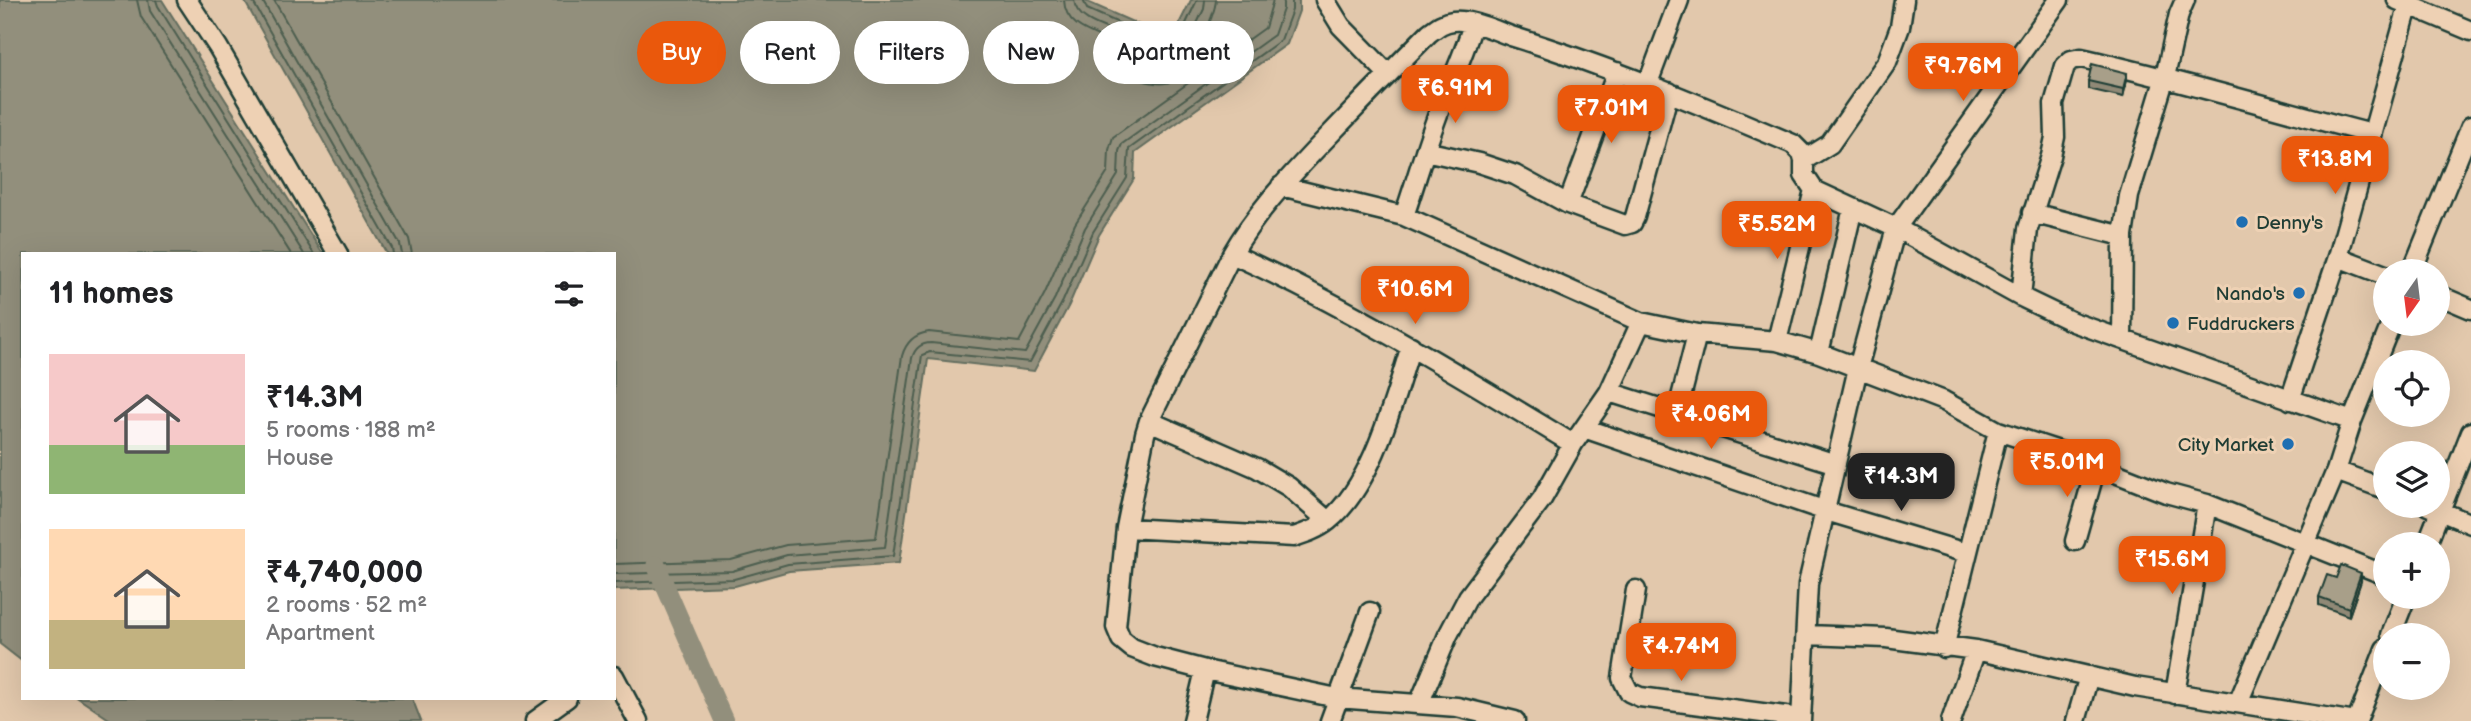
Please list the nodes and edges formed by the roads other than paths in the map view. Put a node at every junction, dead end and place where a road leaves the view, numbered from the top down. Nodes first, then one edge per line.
1 (187, 0) edge
2 (1325, 0) edge
3 (1679, 0) edge
4 (1904, 0) edge
5 (2059, 0) edge
6 (2185, 0) edge
7 (2406, 2) edge
8 (1473, 24) junction
9 (2471, 31) edge
10 (1617, 72) junction
11 (1388, 74) junction
12 (2165, 77) junction
13 (1648, 83) junction
14 (1669, 92) junction
15 (2471, 126) edge
16 (2372, 134) junction
17 (1425, 150) junction
18 (1804, 160) junction
19 (1281, 186) junction
20 (1814, 190) junction
21 (1568, 204) junction
22 (1853, 208) junction
23 (2032, 213) junction
24 (1404, 216) junction
25 (1896, 228) junction
26 (2123, 236) junction
27 (337, 252) edge
28 (1232, 254) junction
29 (2338, 257) junction
30 (2417, 259) edge
31 (2373, 270) edge
32 (2021, 297) junction
33 (2450, 300) edge
34 (2471, 309) edge
35 (1641, 322) junction
36 (1697, 334) junction
37 (2386, 336) edge
38 (2122, 339) junction
39 (1777, 341) junction
40 (1411, 346) junction
41 (1819, 353) junction
42 (1858, 368) junction
43 (1609, 391) junction
44 (2290, 400) junction
45 (1677, 413) junction
46 (1149, 421) junction
47 (2352, 421) junction
48 (1584, 428) junction
49 (1998, 431) junction
50 (2471, 432) edge
51 (1573, 444) junction
52 (1836, 464) junction
53 (2096, 467) junction
54 (2336, 471) junction
55 (2450, 475) edge
56 (2373, 485) edge
57 (2207, 504) junction
58 (1826, 511) junction
59 (2450, 515) edge
60 (1328, 521) junction
61 (2471, 524) edge
62 (1126, 528) junction
63 (2075, 541) dead end
64 (2305, 542) junction
65 (1966, 552) junction
66 (2373, 570) edge
67 (1636, 590) dead end
68 (1370, 612) dead end
69 (1807, 635) junction
70 (1944, 648) junction
71 (1976, 650) junction
72 (1205, 670) junction
73 (2089, 676) junction
74 (616, 680) edge
75 (2373, 680) edge
76 (2175, 694) junction
77 (1337, 698) junction
78 (565, 700) edge
79 (2238, 703) junction
80 (1419, 704) junction
81 (1801, 719) edge
82 (535, 721) edge
83 (638, 721) edge
84 (1193, 721) edge
85 (1330, 721) edge
86 (1515, 721) edge
87 (1951, 721) edge
88 (2076, 721) edge
89 (2350, 721) edge
90 (2357, 721) edge

1 - 27 street
2 - 11 street
3 - 13 street
4 - 18 street
5 - 25 street
6 - 12 street
7 - 9 street
7 - 16 street
8 - 10 street
8 - 11 street
8 - 17 street
10 - 13 street
10 - 21 street
11 - 19 street
12 - 16 street
12 - 23 street
12 - 26 street
13 - 14 street
14 - 18 street
14 - 21 street
15 - 30 street
16 - 29 street
17 - 21 street
17 - 24 street
18 - 20 street
19 - 24 street
19 - 28 street
20 - 22 street
20 - 39 street
22 - 25 street
22 - 41 street
23 - 26 street
23 - 32 street
24 - 35 street
25 - 32 street
25 - 42 street
26 - 38 street
28 - 40 street
28 - 46 street
29 - 31 street
29 - 44 street
32 - 38 street
33 - 34 street
35 - 36 street
35 - 43 street
36 - 39 street
36 - 45 street
37 - 47 street
38 - 44 street
39 - 41 street
40 - 51 street
40 - 60 street
41 - 42 street
42 - 49 street
42 - 52 street
43 - 45 street
43 - 48 street
44 - 47 street
45 - 52 street
46 - 60 street
46 - 62 street
47 - 54 street
48 - 51 street
48 - 58 street
49 - 53 street
49 - 65 street
50 - 55 street
51 - 80 street
52 - 58 street
53 - 57 street
53 - 63 street
54 - 56 street
54 - 64 street
57 - 64 street
57 - 76 street
58 - 65 street
58 - 69 street
59 - 61 street
60 - 62 street
62 - 72 street
64 - 66 street
64 - 79 street
65 - 70 street
67 - 81 street
68 - 77 street
69 - 70 street
69 - 81 street
70 - 71 street
71 - 73 street
71 - 87 street
72 - 77 street
72 - 84 street
73 - 76 street
73 - 88 street
74 - 83 street
75 - 90 street
76 - 79 street
77 - 80 street
77 - 85 street
78 - 82 street
79 - 89 street
80 - 86 street

